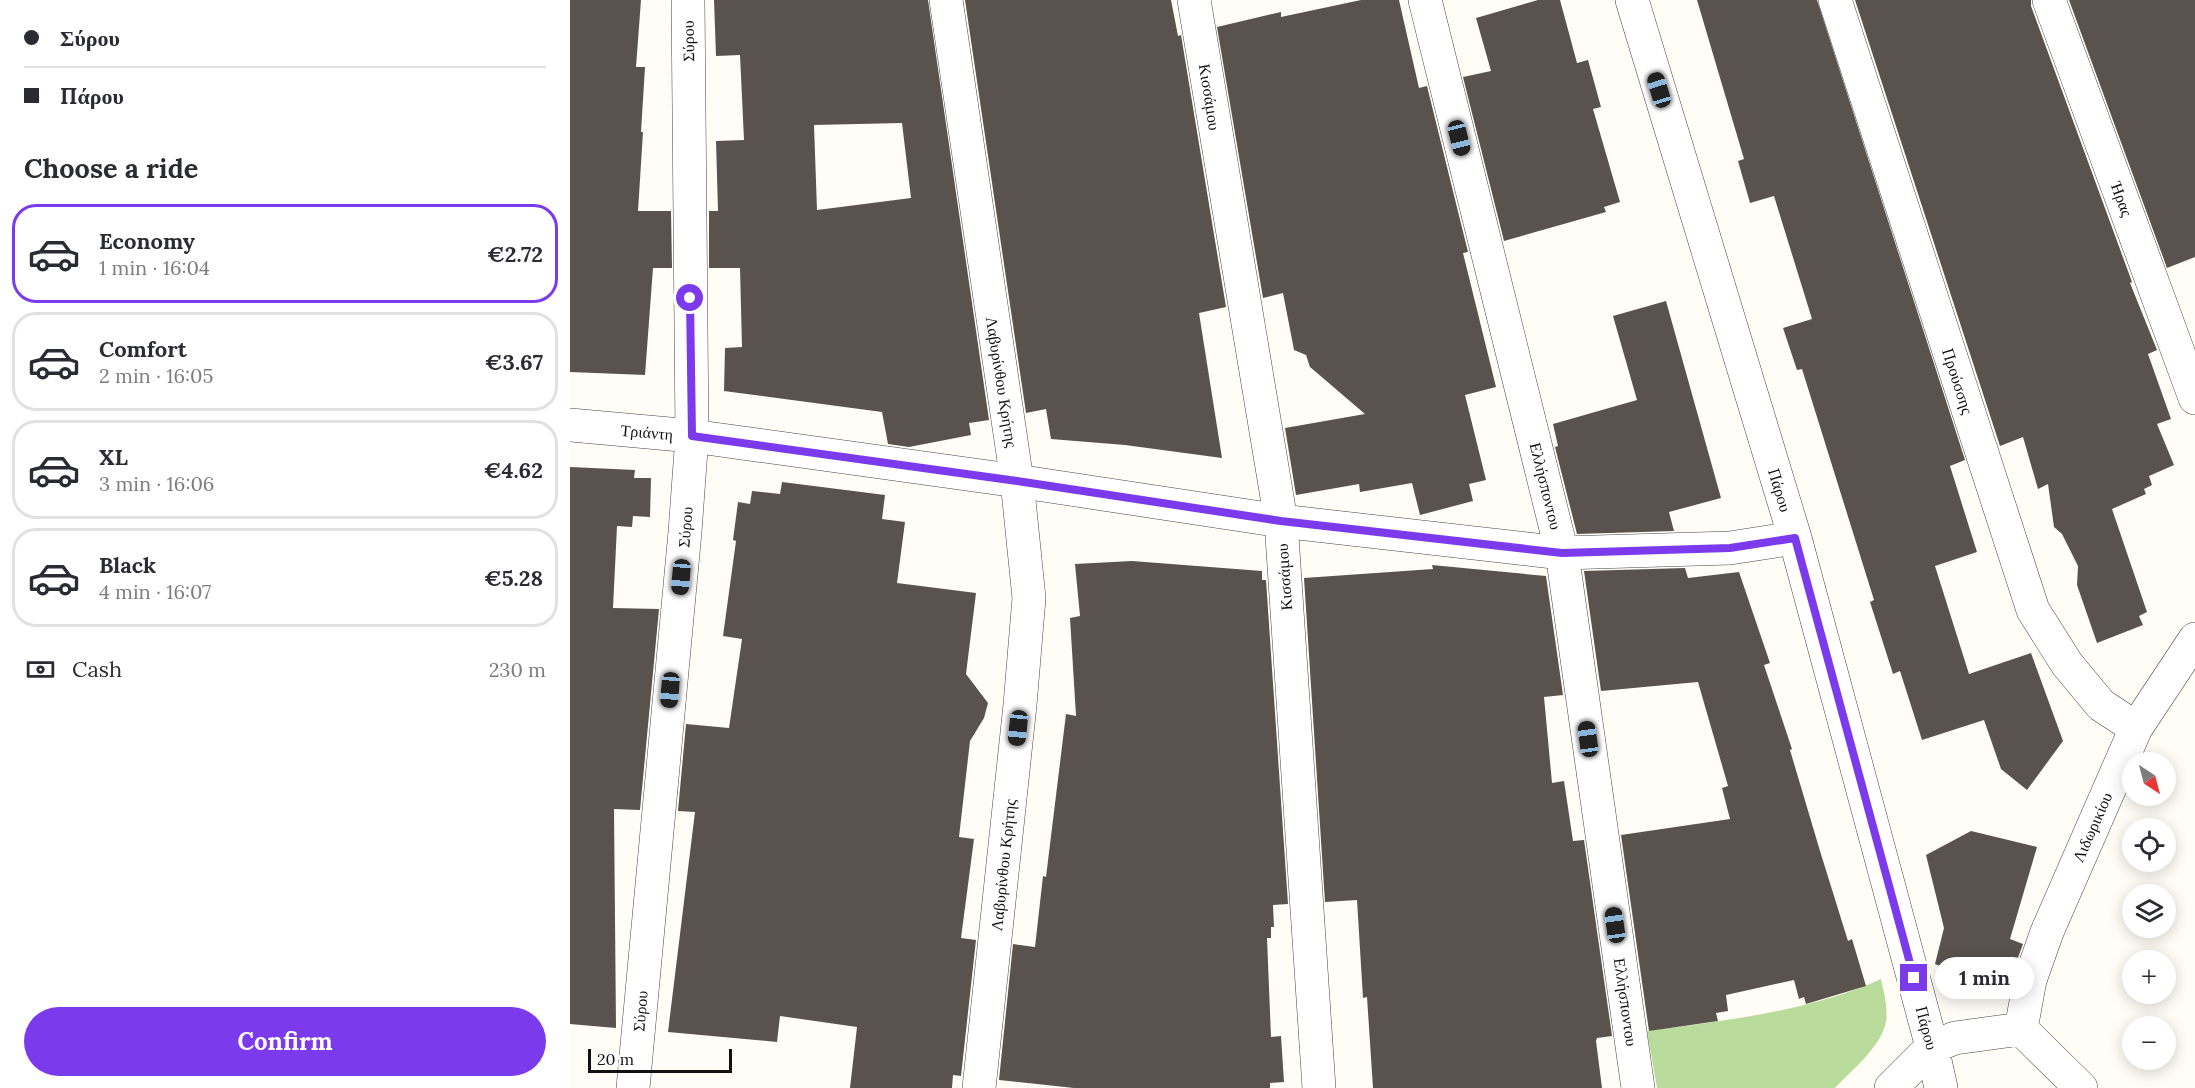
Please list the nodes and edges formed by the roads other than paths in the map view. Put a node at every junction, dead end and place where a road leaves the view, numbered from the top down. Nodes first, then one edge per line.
1 (688, 0) edge
2 (946, 0) edge
3 (1194, 0) edge
4 (1425, 0) edge
5 (1632, 0) edge
6 (1834, 0) edge
7 (2049, 0) edge
8 (2195, 398) edge
9 (570, 424) edge
10 (692, 436) junction
11 (1017, 481) junction
12 (1281, 521) junction
13 (1795, 538) junction
14 (1562, 553) junction
15 (2195, 639) edge
16 (2136, 728) junction
17 (2021, 1029) junction
18 (1932, 1047) junction
19 (633, 1088) edge
20 (980, 1088) edge
21 (1318, 1088) edge
22 (1638, 1088) edge
23 (1892, 1088) edge
24 (1941, 1088) edge
25 (2081, 1088) edge

1 - 10 street, Σύρου
2 - 11 street, Λαβυρίνθου Κρήτης
3 - 12 street, Κισσάμου
4 - 14 street, Ελλήσποντου
5 - 13 street, Πάρου
6 - 16 street, Προύσσης
7 - 8 street, Ήρας
9 - 10 street, Τριάντη
10 - 11 street, Τριάντη
10 - 19 street, Σύρου
11 - 12 street, Τριάντη
11 - 20 street, Λαβυρίνθου Κρήτης
12 - 14 street, Τριάντη
12 - 21 street, Κισσάμου
13 - 14 street, Τριάντη
13 - 18 street, Πάρου
14 - 22 street, Ελλήσποντου
15 - 16 street, Λιδωρικίου
16 - 17 street, Λιδωρικίου
17 - 18 street
17 - 25 street
18 - 23 street
18 - 24 street, Πάρου

